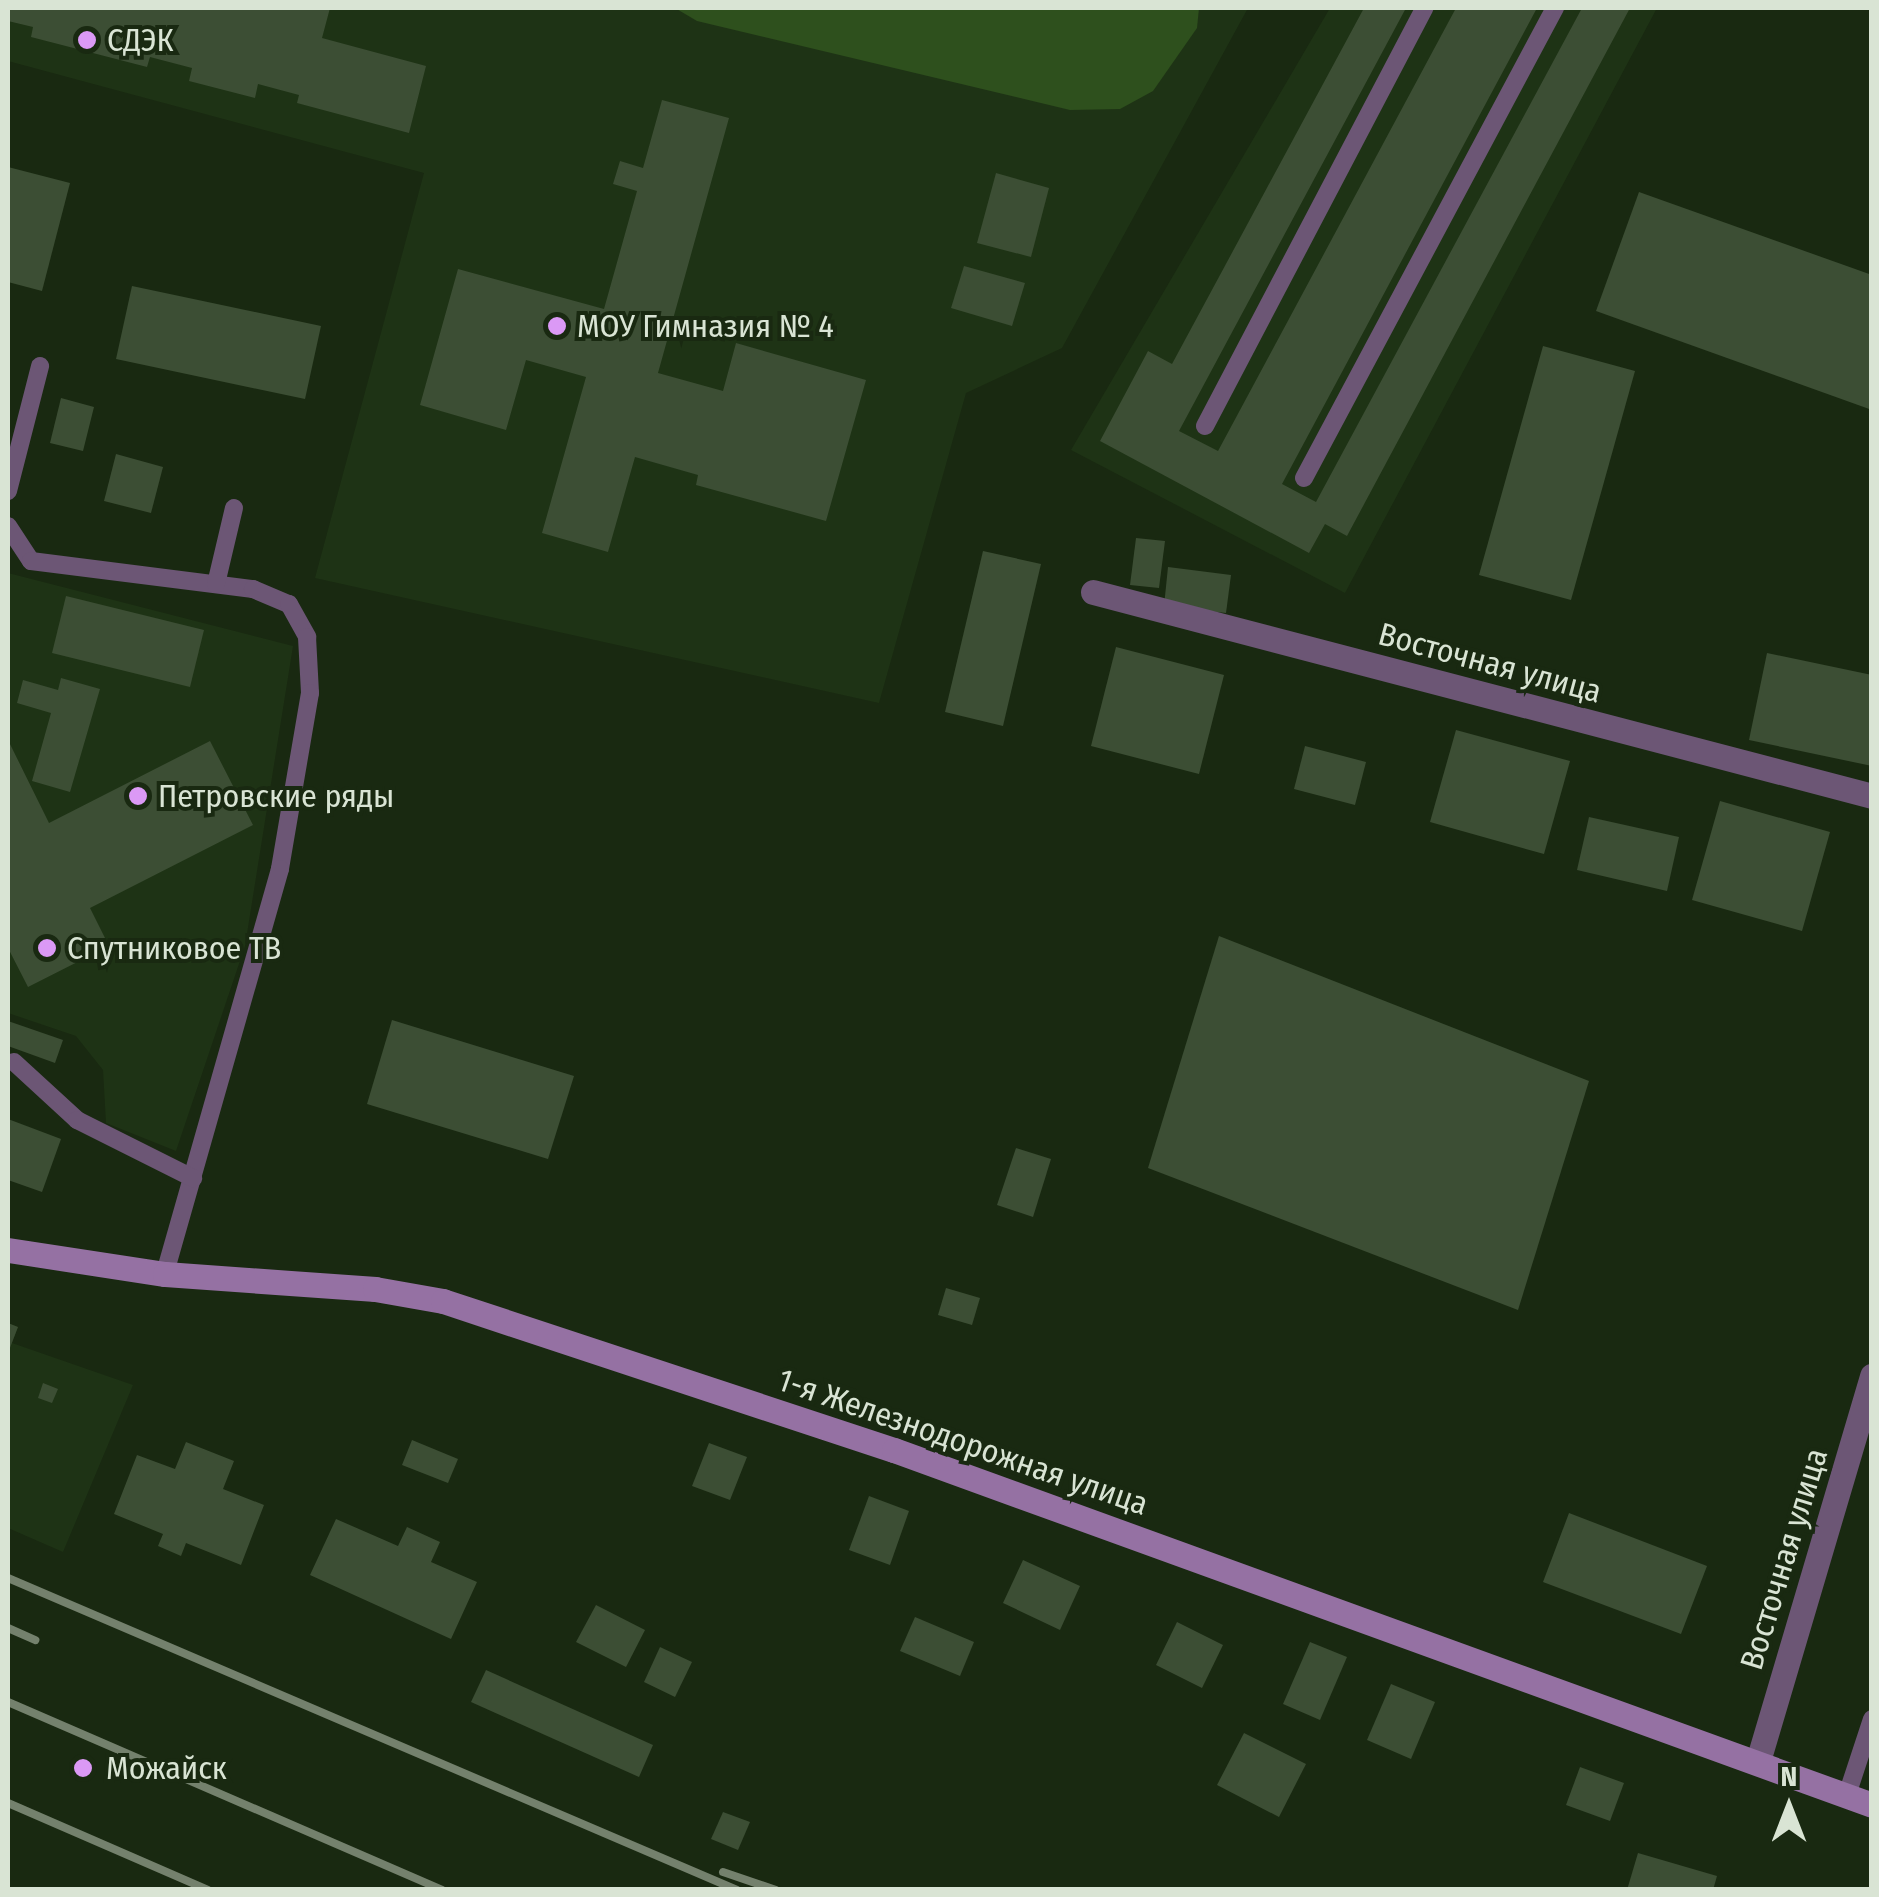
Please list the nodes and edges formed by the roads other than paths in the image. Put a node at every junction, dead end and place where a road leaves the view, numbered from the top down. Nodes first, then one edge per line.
1 (1424, 8) edge
2 (1555, 8) edge
3 (40, 366) dead end
4 (1206, 426) dead end
5 (1304, 478) dead end
6 (8, 491) edge
7 (234, 508) dead end
8 (8, 526) edge
9 (216, 584) junction
10 (1093, 592) dead end
11 (1872, 796) edge
12 (14, 1062) dead end
13 (192, 1178) junction
14 (8, 1250) edge
15 (165, 1274) junction
16 (1872, 1375) edge
17 (1872, 1719) edge
18 (1758, 1761) junction
19 (1859, 1800) edge

1 - 4 lane
2 - 5 lane
3 - 6 lane
7 - 9 lane
8 - 9 lane
9 - 13 lane
10 - 11 street, Восточная улица
12 - 13 lane
13 - 15 lane
14 - 15 main road, 1-я Железнодорожная улица
15 - 18 main road, 1-я Железнодорожная улица
16 - 18 street, Восточная улица
17 - 19 lane
18 - 19 main road, 1-я Железнодорожная улица

